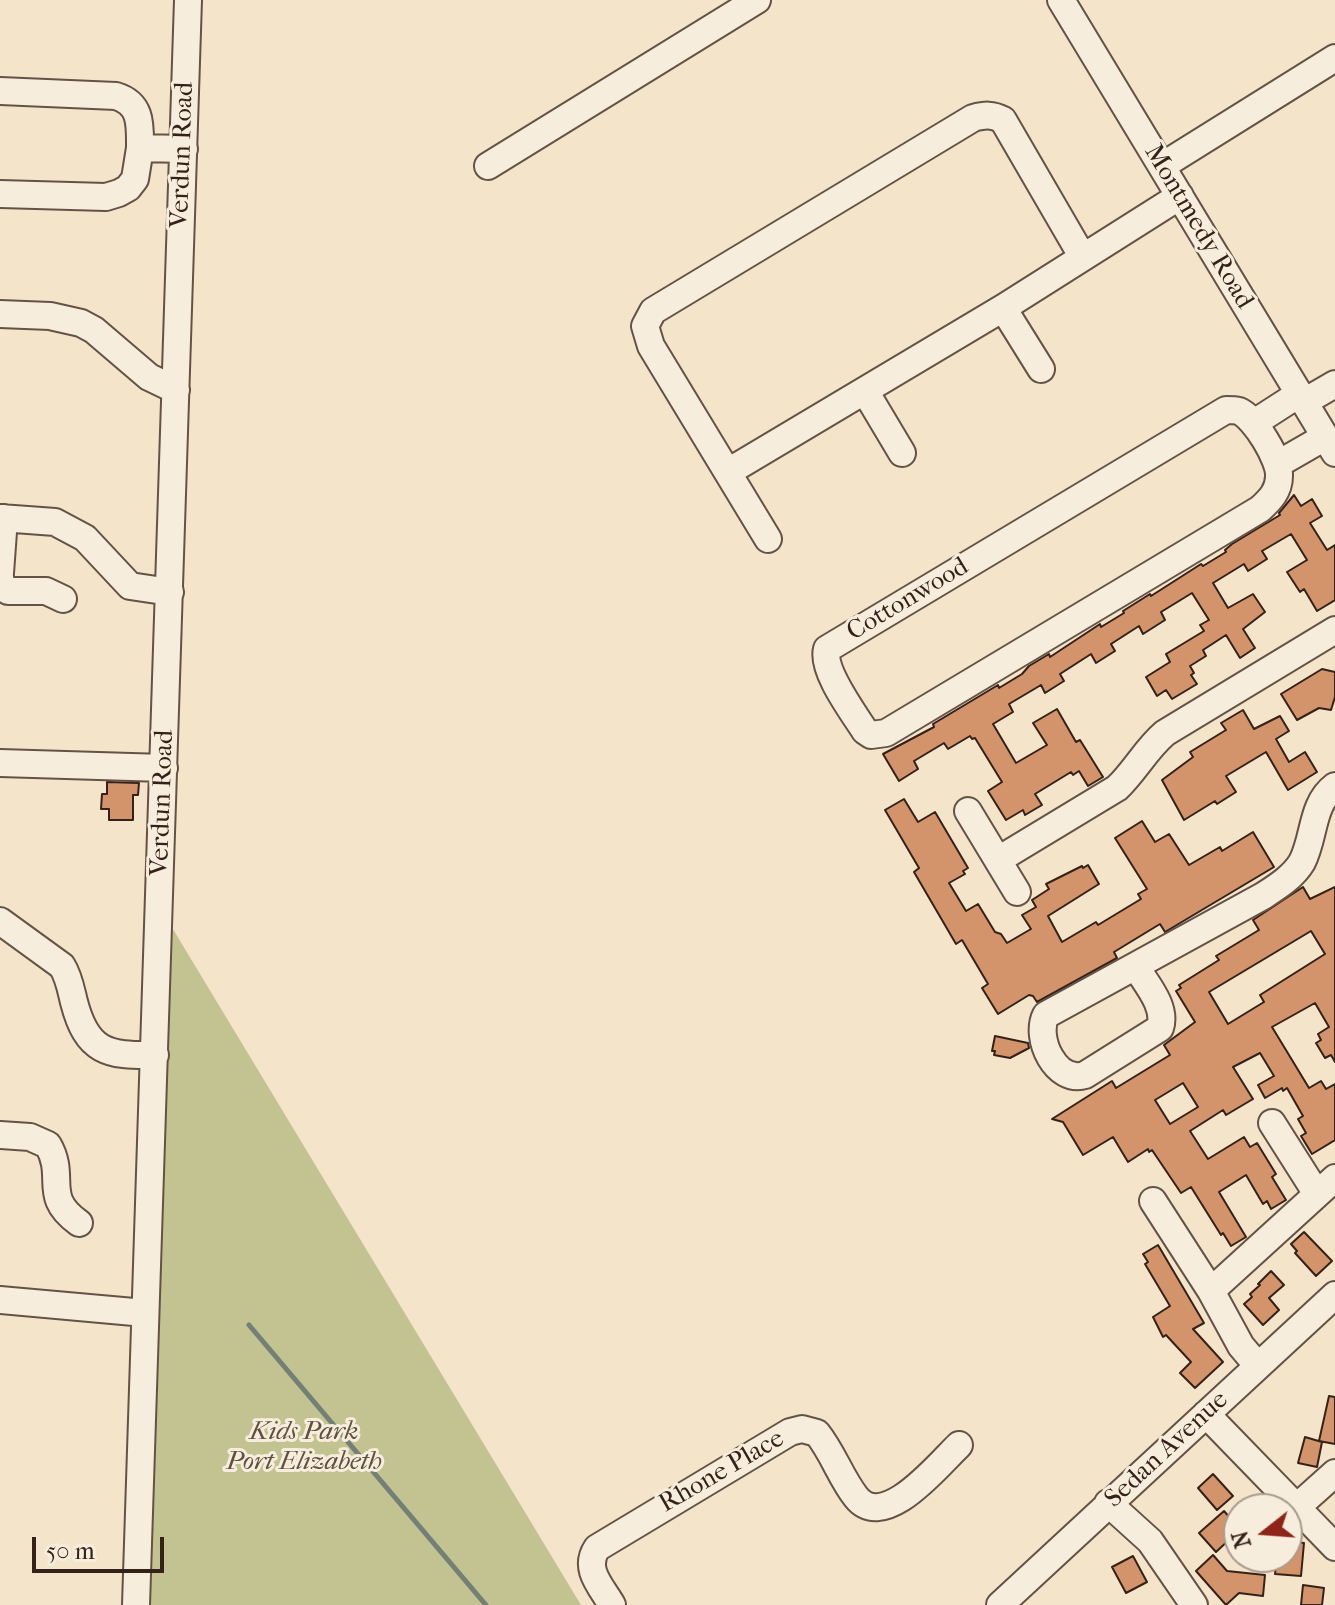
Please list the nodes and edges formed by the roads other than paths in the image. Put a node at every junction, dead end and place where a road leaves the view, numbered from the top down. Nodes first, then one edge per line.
1 (188, 0) edge
2 (757, 0) edge
3 (1061, 0) edge
4 (1335, 58) edge
5 (0, 91) edge
6 (140, 148) junction
7 (184, 149) junction
8 (488, 166) dead end
9 (1162, 166) junction
10 (0, 194) edge
11 (1180, 196) junction
12 (1082, 256) junction
13 (1003, 308) junction
14 (0, 314) edge
15 (1041, 369) dead end
16 (1335, 384) edge
17 (176, 390) junction
18 (865, 391) junction
19 (1301, 398) junction
20 (1254, 423) junction
21 (1330, 445) edge
22 (902, 453) dead end
23 (1278, 464) junction
24 (728, 472) junction
25 (2, 518) edge
26 (768, 539) dead end
27 (0, 575) edge
28 (170, 592) junction
29 (63, 599) dead end
30 (1335, 630) edge
31 (0, 763) edge
32 (164, 768) junction
33 (1335, 786) edge
34 (968, 811) dead end
35 (998, 860) junction
36 (1017, 892) dead end
37 (0, 921) edge
38 (1136, 967) junction
39 (155, 1055) junction
40 (1272, 1123) dead end
41 (0, 1135) edge
42 (1326, 1186) edge
43 (1153, 1201) dead end
44 (79, 1223) dead end
45 (1211, 1291) junction
46 (1335, 1295) edge
47 (0, 1300) edge
48 (145, 1313) junction
49 (1258, 1366) junction
50 (1206, 1414) junction
51 (959, 1445) dead end
52 (1335, 1473) edge
53 (1283, 1493) edge
54 (1303, 1502) edge
55 (1108, 1503) junction
56 (1303, 1513) edge
57 (1335, 1547) edge
58 (136, 1605) edge
59 (612, 1605) edge
60 (1000, 1605) edge
61 (1194, 1605) edge

1 - 7 street, Verdun Road
2 - 8 street
3 - 9 street, Montmedy Road
4 - 9 street
5 - 6 street
6 - 7 street
6 - 10 street
7 - 17 street, Verdun Road
9 - 11 street, Montmedy Road
11 - 12 street
11 - 19 street, Montmedy Road
12 - 13 street
12 - 24 street
13 - 15 street
13 - 18 street
14 - 17 street
16 - 19 street
17 - 28 street, Verdun Road
18 - 22 street
18 - 24 street
19 - 20 street
19 - 21 street, Montmedy Road
20 - 23 street
20 - 23 street, Cottonwood
21 - 23 street
24 - 26 street
25 - 27 street
25 - 28 street
27 - 29 street
28 - 32 street, Verdun Road
30 - 35 street
31 - 32 street
32 - 39 street, Verdun Road
33 - 38 street
34 - 35 street
35 - 36 street
37 - 39 street
38 - 38 street
39 - 48 street, Verdun Road
40 - 42 street
41 - 44 street
42 - 45 street
43 - 45 street
45 - 49 street
46 - 49 street, Sedan Avenue
47 - 48 street
48 - 58 street, Verdun Road
49 - 50 street, Sedan Avenue
50 - 53 street
50 - 55 street, Sedan Avenue
51 - 59 street, Rhone Place
52 - 54 street
55 - 60 street, Sedan Avenue
55 - 61 street
56 - 57 street

